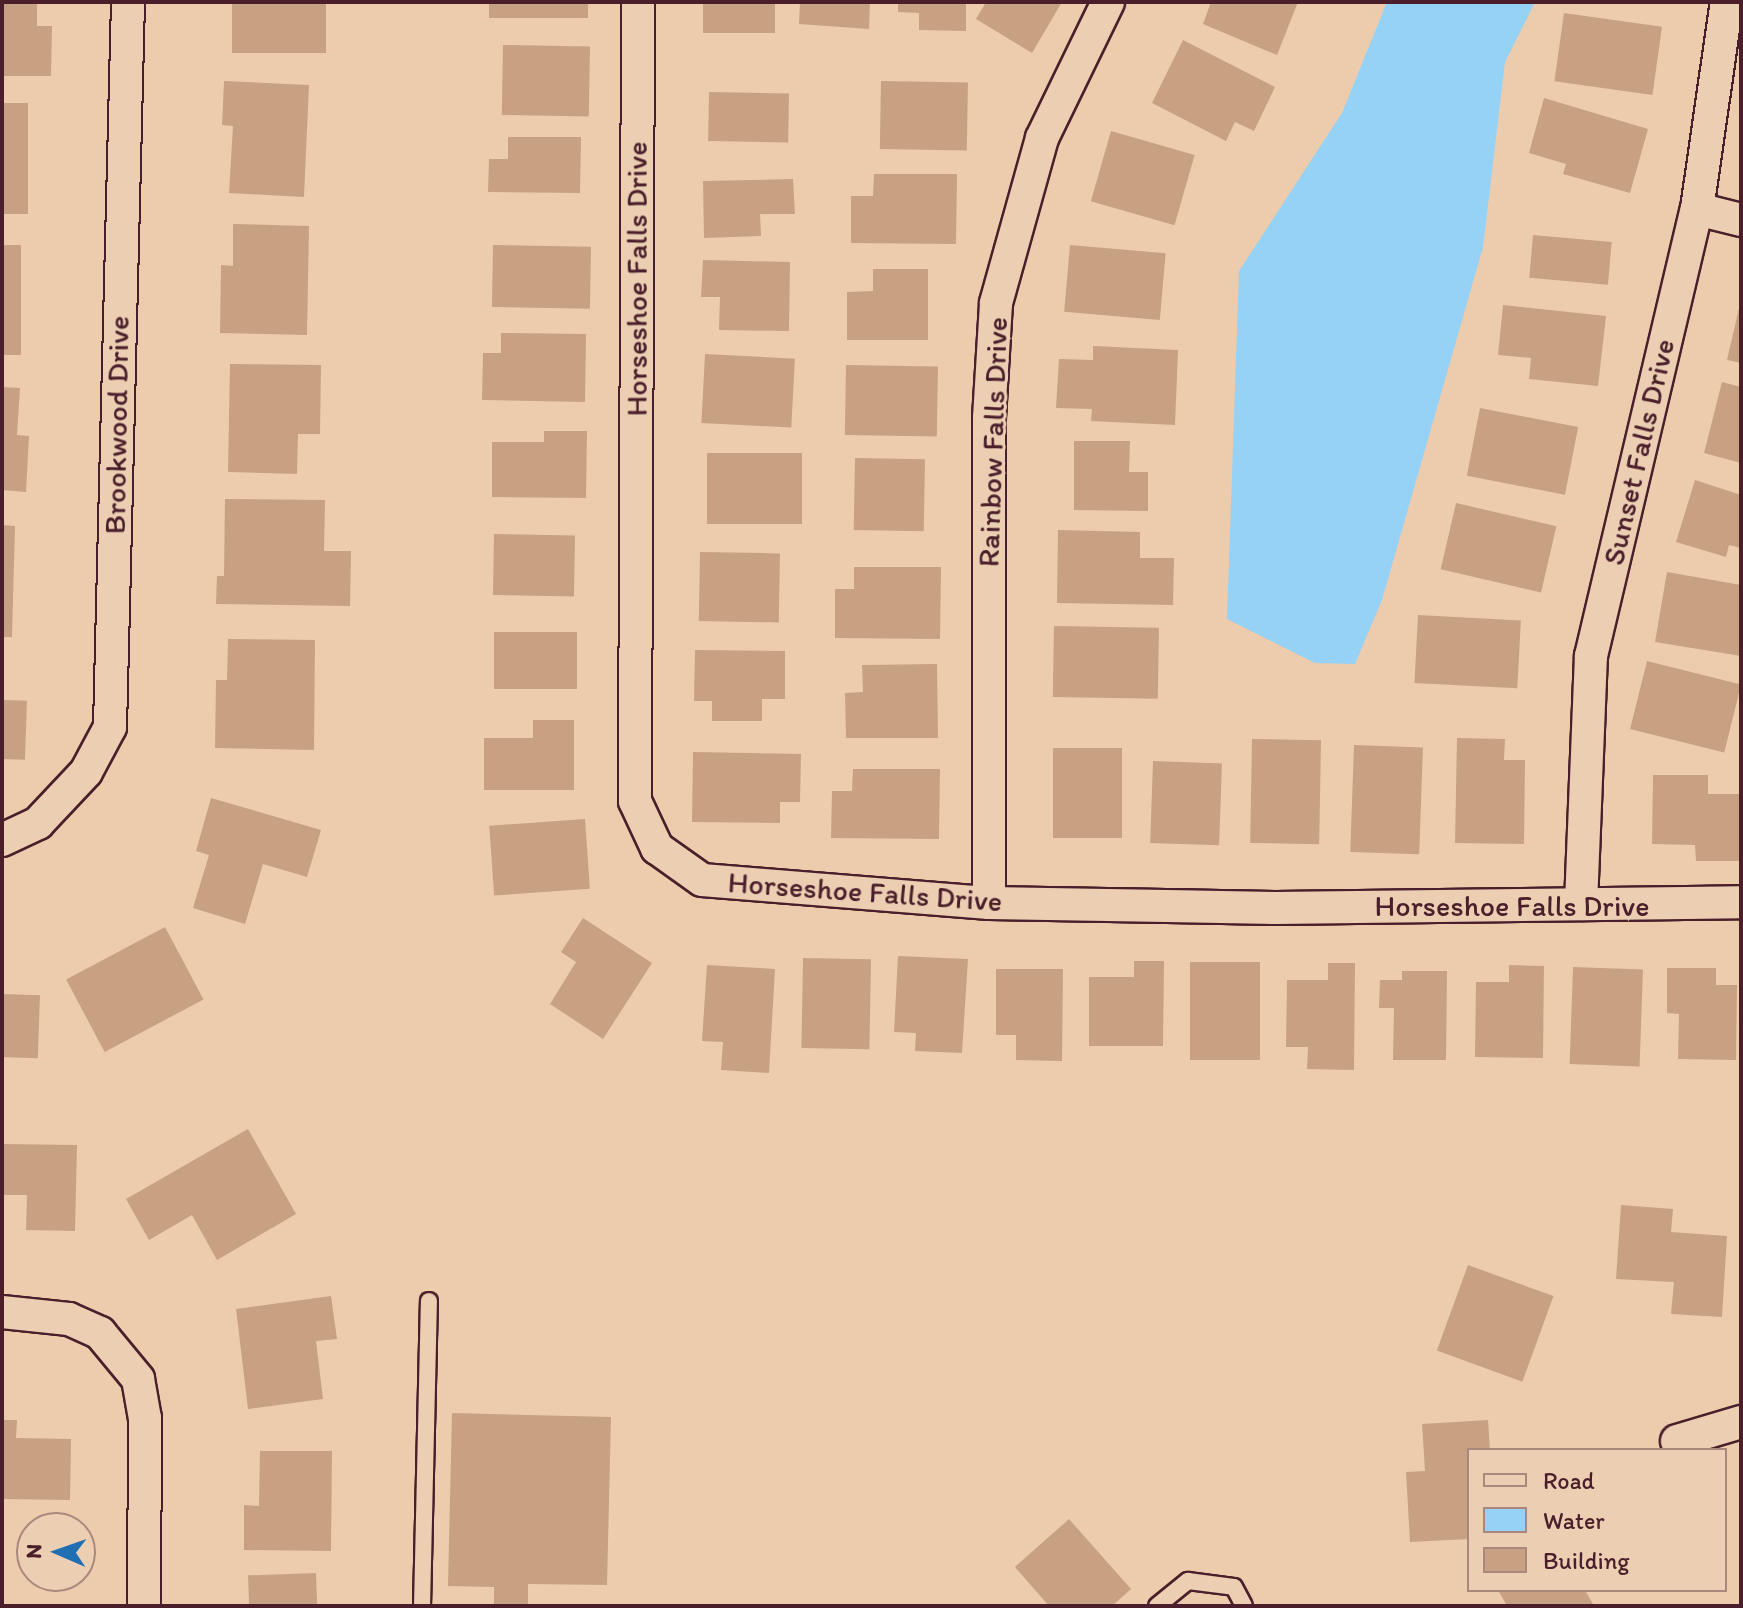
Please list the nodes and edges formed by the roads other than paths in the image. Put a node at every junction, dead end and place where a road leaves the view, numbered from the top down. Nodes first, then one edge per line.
1 (128, 2) edge
2 (638, 2) edge
3 (1108, 2) edge
4 (1727, 2) edge
5 (1697, 209) junction
6 (1741, 220) edge
7 (2, 840) edge
8 (1741, 902) edge
9 (989, 903) junction
10 (1581, 904) junction
11 (429, 1301) dead end
12 (2, 1312) edge
13 (1741, 1422) edge
14 (1677, 1441) dead end
15 (144, 1606) edge
16 (422, 1606) edge
17 (1157, 1606) edge
18 (1244, 1606) edge

1 - 7 street, Brookwood Drive
2 - 9 street, Horseshoe Falls Drive
3 - 9 street, Rainbow Falls Drive
4 - 5 street, Sunset Falls Drive
5 - 6 street
5 - 10 street, Sunset Falls Drive
8 - 10 street, Horseshoe Falls Drive
9 - 10 street, Horseshoe Falls Drive
11 - 16 lane
12 - 15 street
13 - 14 street
17 - 18 lane

